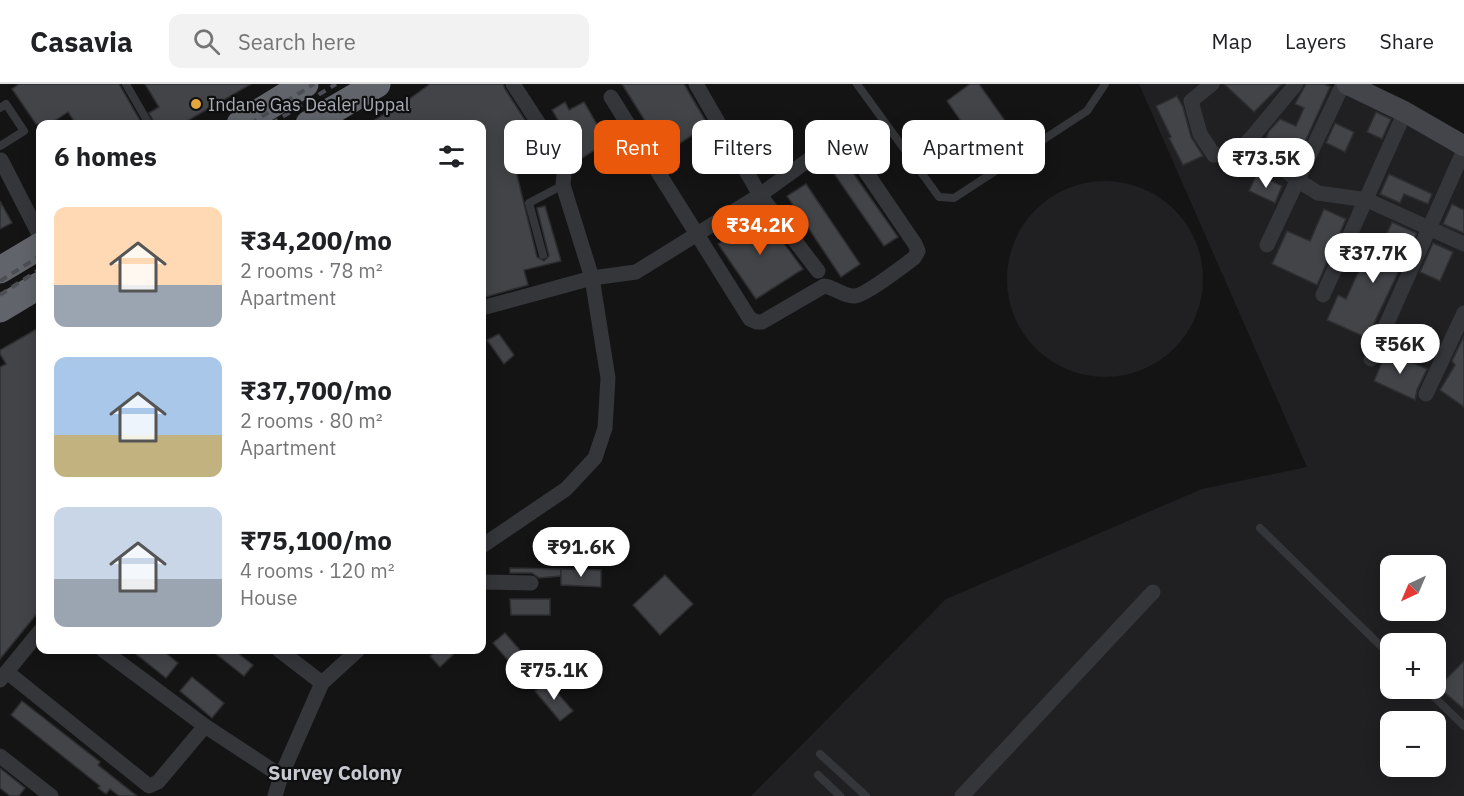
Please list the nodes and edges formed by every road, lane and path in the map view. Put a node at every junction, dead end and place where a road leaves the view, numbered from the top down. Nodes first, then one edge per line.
1 (126, 84) edge
2 (377, 84) edge
3 (513, 84) edge
4 (696, 84) edge
5 (857, 84) edge
6 (1105, 84) edge
7 (1212, 84) edge
8 (1296, 84) edge
9 (1345, 84) edge
10 (291, 88) edge
11 (611, 97) dead end
12 (0, 108) edge
13 (1405, 112) junction
14 (147, 120) edge
15 (246, 120) edge
16 (316, 120) edge
17 (1249, 140) junction
18 (1464, 148) edge
19 (0, 155) edge
20 (1297, 180) junction
21 (562, 185) junction
22 (760, 195) junction
23 (1367, 200) junction
24 (1429, 228) junction
25 (697, 235) junction
26 (1464, 244) edge
27 (36, 245) edge
28 (1267, 245) dead end
29 (543, 255) dead end
30 (0, 270) edge
31 (818, 271) dead end
32 (592, 278) junction
33 (36, 287) edge
34 (1323, 295) dead end
35 (486, 307) edge
36 (0, 309) edge
37 (1464, 313) edge
38 (1371, 359) dead end
39 (1426, 394) dead end
40 (1260, 528) dead end
41 (486, 543) edge
42 (486, 582) edge
43 (531, 583) dead end
44 (1153, 592) dead end
45 (36, 636) edge
46 (1380, 645) edge
47 (108, 654) edge
48 (284, 654) edge
49 (354, 654) edge
50 (3, 676) edge
51 (322, 683) junction
52 (1436, 699) edge
53 (205, 726) junction
54 (1464, 726) edge
55 (820, 754) dead end
56 (0, 756) edge
57 (818, 775) dead end
58 (281, 776) junction
59 (51, 796) edge
60 (275, 796) edge
61 (840, 796) edge
62 (866, 796) edge
63 (962, 796) edge

1 - 14 lane
2 - 16 highway
3 - 21 street
4 - 22 street
5 - 6 lane
7 - 17 street
8 - 17 street
9 - 13 street
9 - 20 street
10 - 15 highway
11 - 25 street
12 - 19 lane
13 - 18 street
13 - 23 street
17 - 20 street
18 - 24 street
19 - 27 street
20 - 23 street
20 - 28 street
21 - 29 lane
21 - 32 street
22 - 25 street
22 - 25 street
22 - 31 street
23 - 24 street
23 - 34 street
24 - 26 street
24 - 38 street
25 - 32 street
27 - 30 highway
32 - 35 street
32 - 41 street
33 - 36 highway
37 - 39 street
40 - 46 lane
42 - 43 street
44 - 63 street
45 - 50 street
47 - 53 street
48 - 51 street
49 - 51 street
50 - 53 street
51 - 58 street
52 - 54 lane
53 - 58 street
55 - 62 lane
56 - 59 street
57 - 61 lane
58 - 60 street

